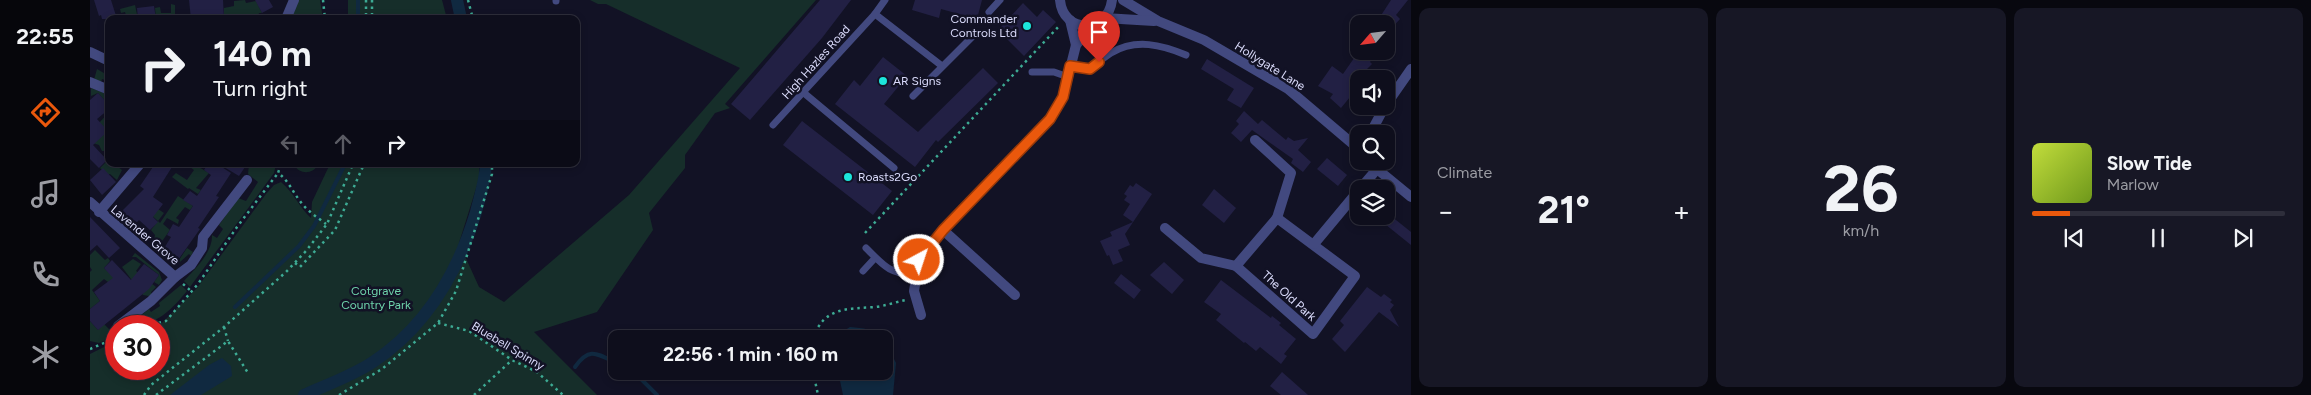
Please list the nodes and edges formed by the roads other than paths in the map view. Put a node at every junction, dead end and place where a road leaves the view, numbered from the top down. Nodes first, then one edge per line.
1 (294, 0) edge
2 (885, 0) edge
3 (1000, 0) edge
4 (1112, 0) edge
5 (1123, 0) edge
6 (1058, 2) edge
7 (988, 12) dead end
8 (875, 14) junction
9 (288, 15) edge
10 (1104, 18) junction
11 (1068, 19) junction
12 (1158, 22) junction
13 (1093, 25) junction
14 (973, 36) dead end
15 (1076, 45) junction
16 (90, 52) edge
17 (1186, 55) dead end
18 (105, 59) edge
19 (942, 66) junction
20 (1070, 66) junction
21 (1411, 69) edge
22 (1032, 72) dead end
23 (1068, 77) junction
24 (90, 82) edge
25 (105, 88) edge
26 (804, 93) junction
27 (1395, 93) edge
28 (913, 96) dead end
29 (774, 125) dead end
30 (1255, 140) dead end
31 (1350, 142) edge
32 (138, 167) edge
33 (894, 168) dead end
34 (1374, 170) edge
35 (246, 180) dead end
36 (1411, 198) edge
37 (1350, 200) edge
38 (90, 202) edge
39 (99, 212) junction
40 (1277, 218) junction
41 (1165, 228) dead end
42 (943, 230) junction
43 (1314, 244) junction
44 (866, 248) dead end
45 (875, 258) junction
46 (1236, 266) junction
47 (863, 271) dead end
48 (916, 276) junction
49 (175, 277) junction
50 (1015, 295) dead end
51 (133, 315) edge
52 (921, 316) dead end

1 - 9 street
2 - 8 lane, High Hazles Road
3 - 7 lane
4 - 10 street
5 - 12 street, Hollygate Lane
6 - 11 street
8 - 19 lane
8 - 26 lane, High Hazles Road
10 - 12 street, Hollygate Lane
10 - 13 street
11 - 13 street
11 - 15 street
12 - 31 street, Hollygate Lane
13 - 15 street
14 - 19 lane
15 - 20 street
16 - 18 street
17 - 20 lane
19 - 28 lane
20 - 23 street
21 - 27 street
22 - 23 lane
23 - 42 street
24 - 25 street
26 - 29 lane, High Hazles Road
26 - 33 lane
30 - 40 street
32 - 39 street, Lavender Grove
34 - 36 street
35 - 49 street, Lavender Grove
37 - 43 street
38 - 39 street, Lavender Grove
39 - 49 street, Lavender Grove
40 - 43 street, The Old Park
40 - 46 street
41 - 46 street
42 - 48 street
42 - 50 street
43 - 46 street, The Old Park
44 - 45 lane
45 - 47 lane
45 - 48 lane
48 - 52 street
49 - 51 street, Lavender Grove

